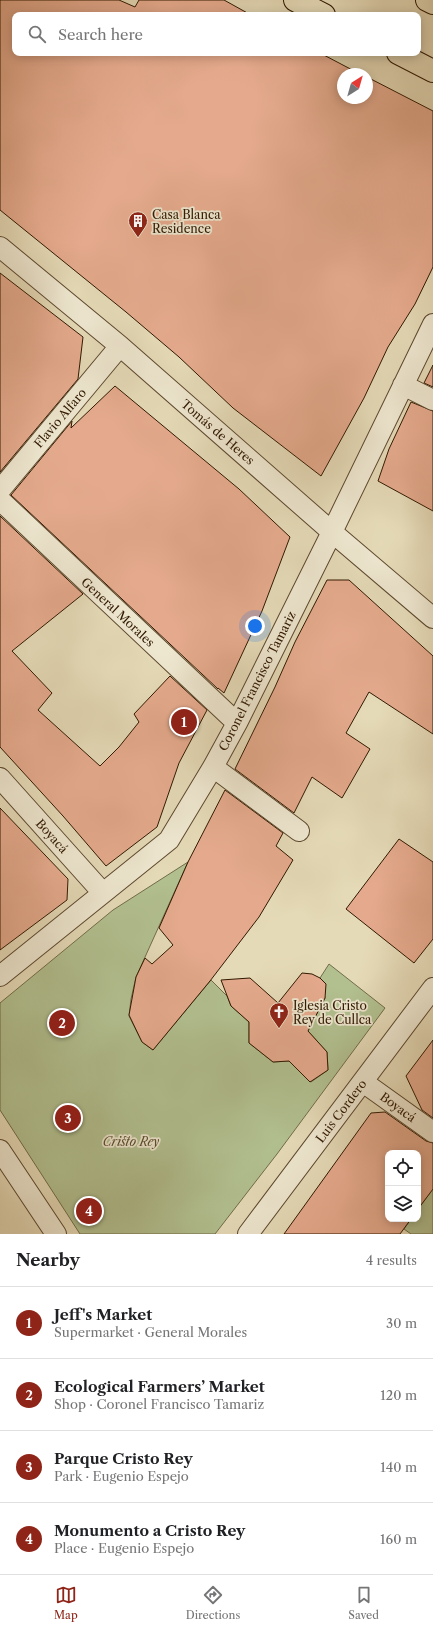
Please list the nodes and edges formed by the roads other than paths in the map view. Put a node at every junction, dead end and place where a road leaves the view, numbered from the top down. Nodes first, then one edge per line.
1 (295, 0) edge
2 (427, 0) edge
3 (433, 3) edge
4 (318, 12) edge
5 (404, 56) edge
6 (433, 71) edge
7 (0, 248) edge
8 (433, 324) edge
9 (120, 346) junction
10 (403, 385) junction
11 (433, 400) edge
12 (0, 490) edge
13 (0, 500) edge
14 (332, 532) junction
15 (433, 618) edge
16 (237, 723) junction
17 (213, 767) junction
18 (0, 778) edge
19 (299, 831) dead end
20 (103, 893) junction
21 (0, 976) edge
22 (433, 988) edge
23 (363, 1082) junction
24 (433, 1132) edge
25 (0, 1150) edge
26 (56, 1234) edge
27 (248, 1234) edge

1 - 4 main road
2 - 3 main road
5 - 6 main road
7 - 9 street, Tomás de Heres
8 - 10 street, Coronel Francisco Tamariz
9 - 12 street, Flavio Alfaro
9 - 14 street, Tomás de Heres
10 - 11 street
10 - 14 street, Coronel Francisco Tamariz
13 - 16 street, General Morales
14 - 15 street, Tomás de Heres
14 - 16 street, Coronel Francisco Tamariz
16 - 17 street, Coronel Francisco Tamariz
17 - 19 street
17 - 20 street, Coronel Francisco Tamariz
18 - 20 street, Boyacá
20 - 21 street, Coronel Francisco Tamariz
22 - 23 street, Luis Cordero
23 - 24 street, Boyacá
23 - 27 street, Luis Cordero
25 - 26 street

